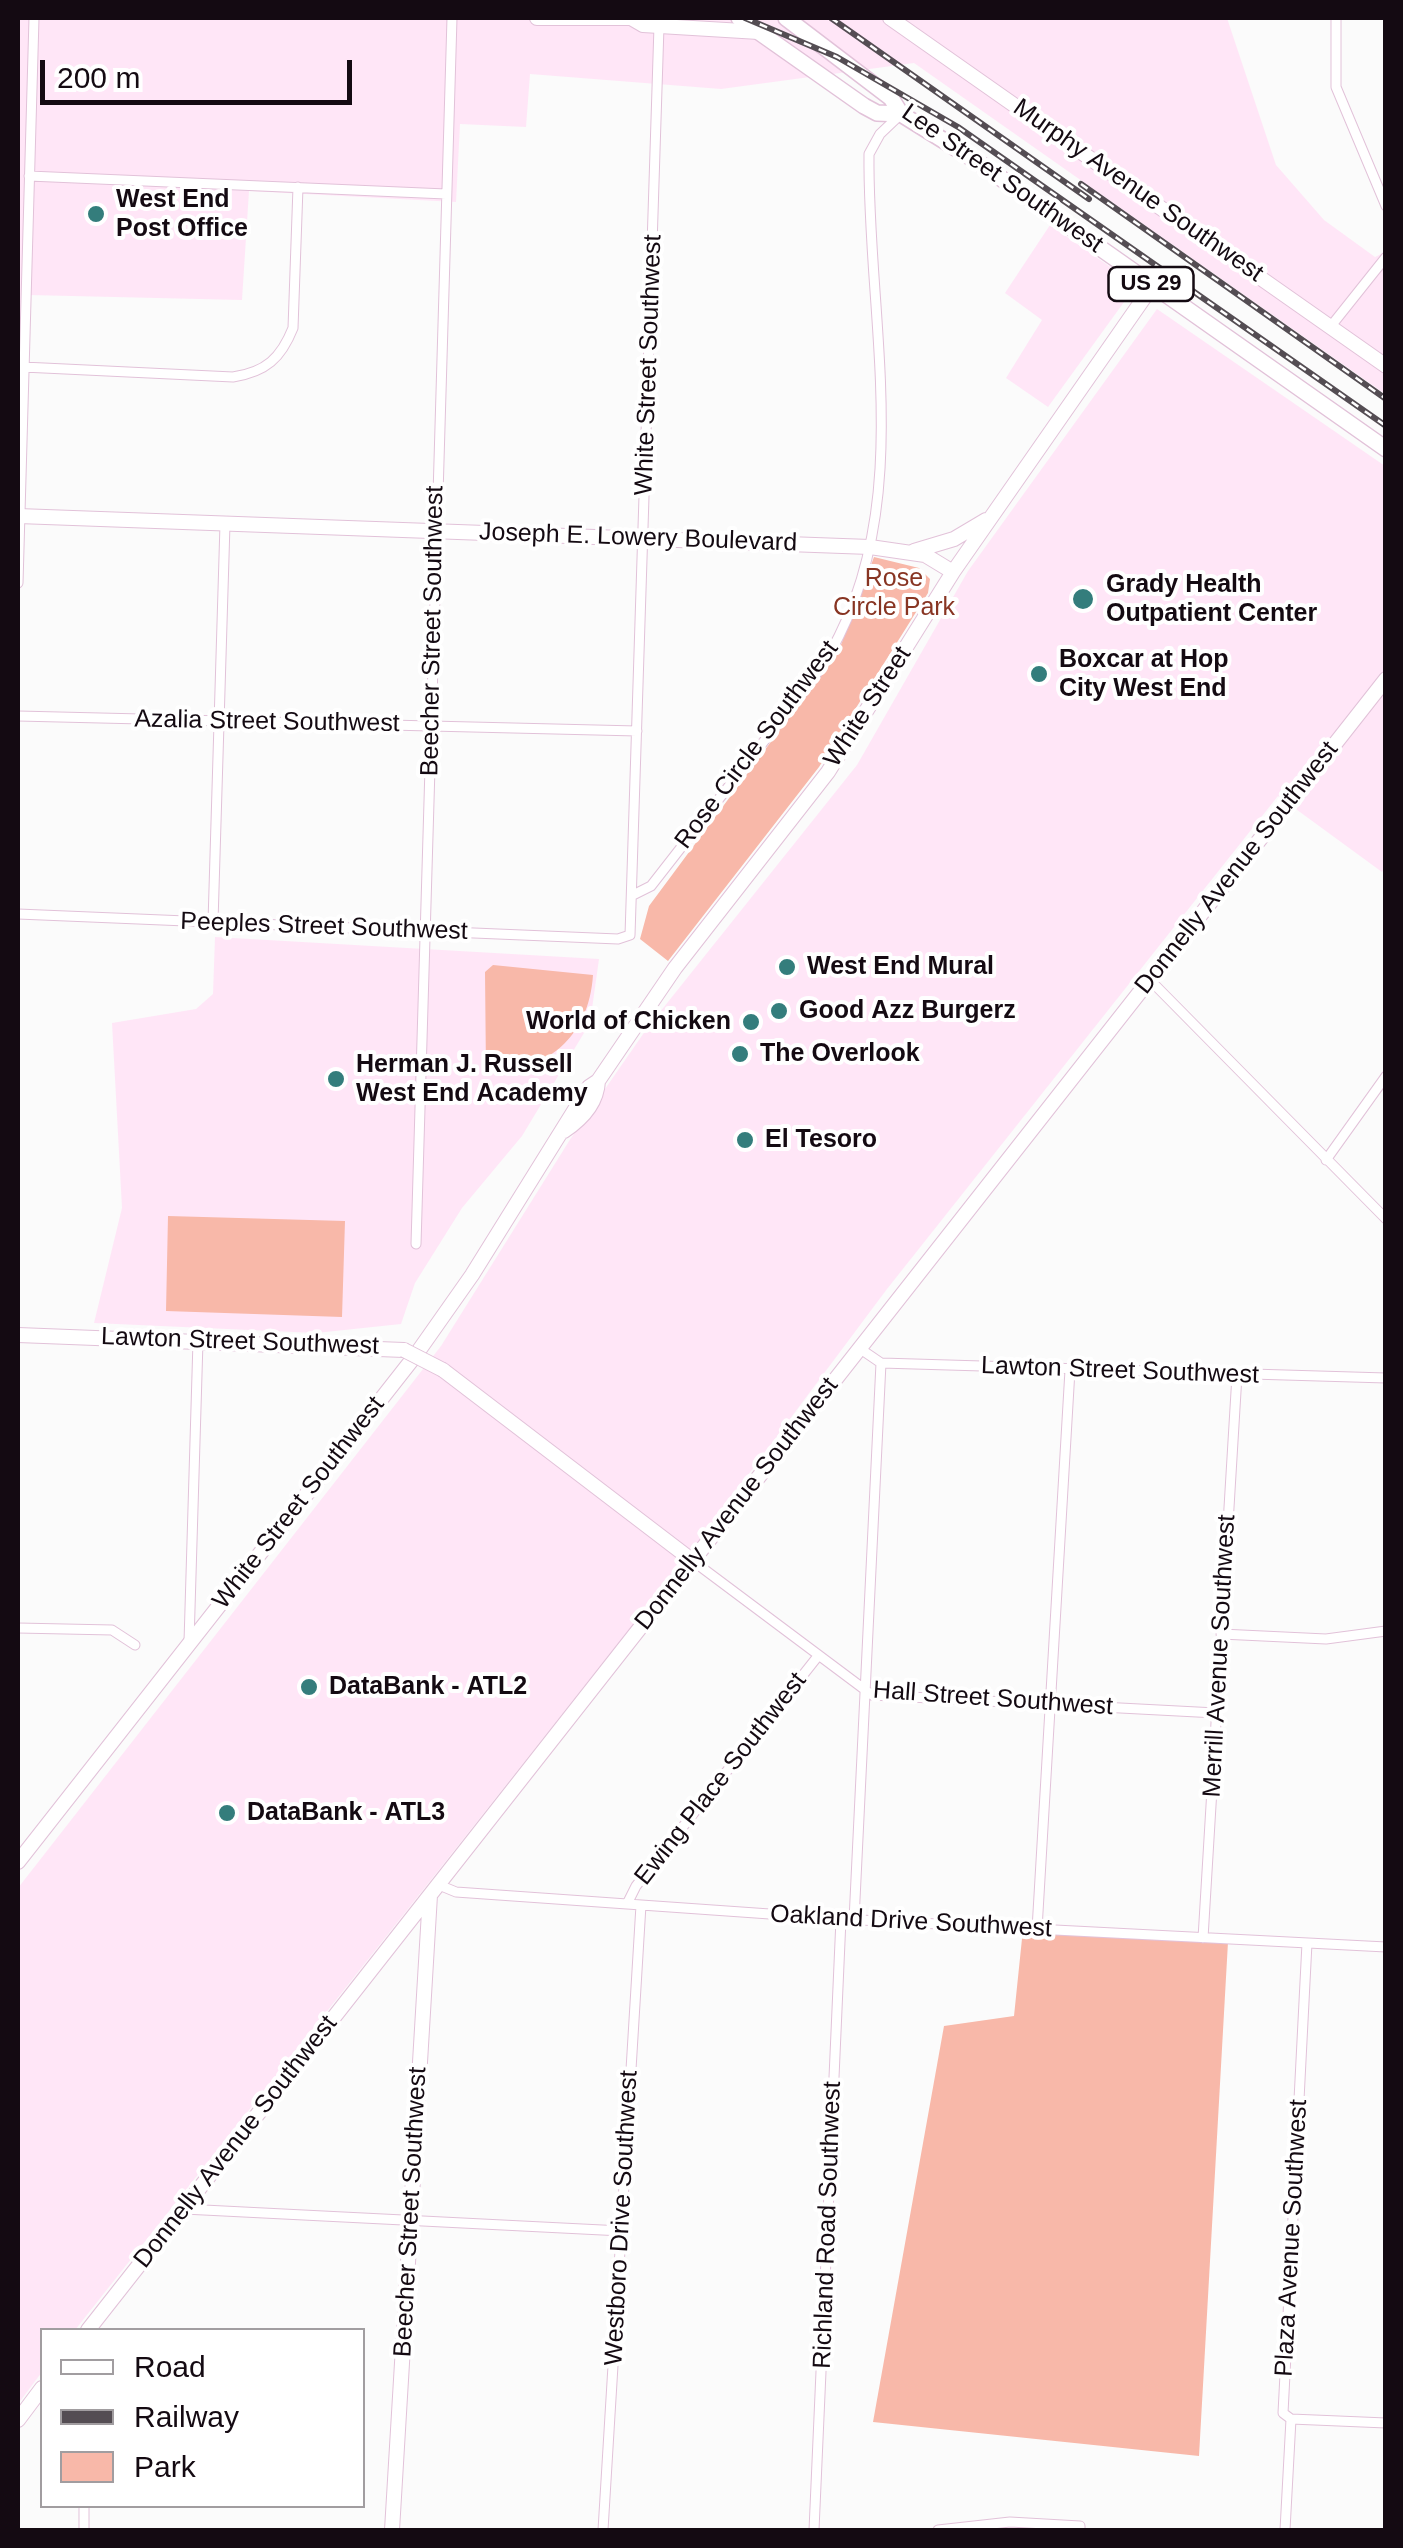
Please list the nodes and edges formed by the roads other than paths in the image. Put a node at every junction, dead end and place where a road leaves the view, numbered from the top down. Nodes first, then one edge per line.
1 (34, 18) edge
2 (452, 18) edge
3 (537, 18) edge
4 (631, 18) edge
5 (739, 18) edge
6 (786, 18) edge
7 (890, 18) edge
8 (1336, 18) edge
9 (658, 31) junction
10 (760, 32) junction
11 (902, 114) junction
12 (18, 132) edge
13 (31, 132) junction
14 (18, 145) edge
15 (30, 146) junction
16 (29, 176) junction
17 (1374, 179) junction
18 (1386, 180) edge
19 (298, 187) junction
20 (446, 194) junction
21 (1386, 206) edge
22 (1386, 257) edge
23 (1153, 285) junction
24 (1332, 326) junction
25 (23, 366) junction
26 (1386, 366) edge
27 (1386, 449) edge
28 (18, 516) edge
29 (991, 517) junction
30 (225, 524) junction
31 (434, 531) junction
32 (644, 538) junction
33 (870, 547) junction
34 (909, 552) junction
35 (953, 572) junction
36 (18, 583) edge
37 (1386, 679) edge
38 (18, 716) edge
39 (219, 721) junction
40 (432, 726) junction
41 (637, 731) junction
42 (633, 895) junction
43 (18, 914) edge
44 (213, 922) junction
45 (428, 930) junction
46 (630, 936) joint
47 (1149, 979) junction
48 (638, 1020) joint
49 (1386, 1076) edge
50 (1326, 1160) junction
51 (1386, 1219) edge
52 (416, 1244) dead end
53 (18, 1335) edge
54 (198, 1341) junction
55 (858, 1348) junction
56 (880, 1363) junction
57 (1070, 1370) junction
58 (1236, 1375) junction
59 (1386, 1378) edge
60 (693, 1560) junction
61 (18, 1628) edge
62 (1386, 1631) edge
63 (1221, 1634) junction
64 (189, 1642) junction
65 (135, 1645) dead end
66 (818, 1656) junction
67 (864, 1692) junction
68 (1050, 1704) junction
69 (1216, 1713) junction
70 (18, 1862) edge
71 (434, 1890) junction
72 (627, 1904) junction
73 (642, 1905) junction
74 (841, 1919) junction
75 (854, 1920) junction
76 (1037, 1929) junction
77 (1203, 1938) junction
78 (1307, 1943) junction
79 (1386, 1947) edge
80 (184, 2208) junction
81 (411, 2217) junction
82 (622, 2231) junction
83 (90, 2328) edge
84 (40, 2391) edge
85 (1291, 2419) junction
86 (18, 2420) edge
87 (1386, 2423) edge
88 (1080, 2528) edge
89 (392, 2530) edge
90 (603, 2530) edge
91 (814, 2530) edge
92 (938, 2530) edge
93 (1285, 2530) edge

1 - 13 street
2 - 20 street, Beecher Street Southwest
3 - 4 street
4 - 9 street
5 - 10 main road, US 29
6 - 11 main road, Lee Street Southwest / US 29
7 - 24 street, Murphy Avenue Southwest
8 - 17 street
9 - 10 street
9 - 32 street, White Street Southwest
10 - 11 main road, US 29
11 - 23 main road, Lee Street Southwest / US 29
11 - 33 street, Rose Circle Southwest
12 - 13 street
13 - 15 street
14 - 15 street
15 - 16 street
16 - 19 street
16 - 25 street
17 - 18 street
17 - 21 street
19 - 20 street
19 - 25 street
20 - 31 street, Beecher Street Southwest
22 - 24 street
23 - 27 main road, Lee Street Southwest / US 29
23 - 29 street, White Street
24 - 26 street, Murphy Avenue Southwest
25 - 28 street
28 - 30 street, Joseph E. Lowery Boulevard
28 - 36 street
29 - 34 street
29 - 35 street, White Street
30 - 31 street, Joseph E. Lowery Boulevard
30 - 39 street
31 - 32 street, Joseph E. Lowery Boulevard
31 - 40 street, Beecher Street Southwest
32 - 33 street, Joseph E. Lowery Boulevard
32 - 41 street, White Street Southwest
33 - 34 street, Joseph E. Lowery Boulevard
33 - 42 street, Rose Circle Southwest
34 - 35 street, Joseph E. Lowery Boulevard
35 - 48 street, White Street
37 - 47 street, Donnelly Avenue Southwest
38 - 39 street, Azalia Street Southwest
39 - 40 street, Azalia Street Southwest
39 - 44 street
40 - 41 street, Azalia Street Southwest
40 - 45 street, Beecher Street Southwest
41 - 42 street, White Street Southwest
42 - 46 street, White Street Southwest
43 - 44 street, Peeples Street Southwest
44 - 45 street, Peeples Street Southwest
45 - 46 street, Peeples Street Southwest
45 - 52 street, Beecher Street Southwest
47 - 50 street
47 - 55 street, Donnelly Avenue Southwest
48 - 64 street, White Street Southwest
49 - 50 street
50 - 51 street
53 - 54 street, Lawton Street Southwest
54 - 60 street, Lawton Street Southwest, bridge
54 - 64 street
55 - 56 street
55 - 60 street, Donnelly Avenue Southwest
56 - 57 street, Lawton Street Southwest
56 - 67 street
57 - 58 street, Lawton Street Southwest
57 - 68 street
58 - 59 street, Lawton Street Southwest
58 - 63 street, Merrill Avenue Southwest
60 - 66 street, Hall Street Southwest
60 - 71 street, Donnelly Avenue Southwest
61 - 65 street
62 - 63 street
63 - 69 street, Merrill Avenue Southwest
64 - 70 street, White Street Southwest
66 - 67 street, Hall Street Southwest
66 - 72 street, Ewing Place Southwest
67 - 68 street, Hall Street Southwest
67 - 75 street
68 - 69 street, Hall Street Southwest
68 - 76 street
69 - 77 street, Merrill Avenue Southwest
71 - 72 street, Oakland Drive Southwest
71 - 80 street, Donnelly Avenue Southwest
71 - 81 street, Beecher Street Southwest
72 - 73 street, Oakland Drive Southwest
73 - 74 street, Oakland Drive Southwest
73 - 82 street, Westboro Drive Southwest
74 - 75 street, Oakland Drive Southwest
74 - 91 street, Richland Road Southwest
75 - 76 street, Oakland Drive Southwest
76 - 77 street, Oakland Drive Southwest
77 - 78 street, Oakland Drive Southwest
78 - 79 street, Oakland Drive Southwest
78 - 85 street, Plaza Avenue Southwest
80 - 81 street
80 - 83 street, Donnelly Avenue Southwest
81 - 82 street
81 - 89 street, Beecher Street Southwest
82 - 90 street, Westboro Drive Southwest
84 - 86 street
85 - 87 street
85 - 93 street, Plaza Avenue Southwest
88 - 92 street

